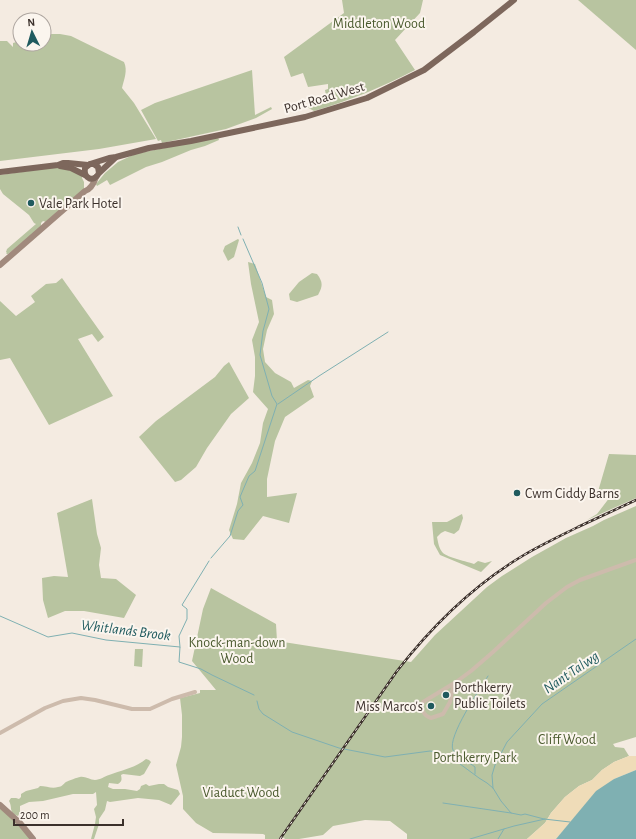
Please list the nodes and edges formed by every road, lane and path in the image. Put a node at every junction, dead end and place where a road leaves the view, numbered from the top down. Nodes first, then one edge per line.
1 (514, 0) edge
2 (116, 157) junction
3 (58, 165) junction
4 (89, 165) junction
5 (0, 172) edge
6 (97, 175) junction
7 (86, 176) junction
8 (85, 191) junction
9 (0, 265) edge
10 (636, 560) edge
11 (456, 682) junction
12 (195, 692) dead end
13 (0, 733) edge
14 (0, 805) edge
15 (33, 839) edge

1 - 2 main road, Port Road West
2 - 4 main road, Port Road West
2 - 6 main road, Port Road West
3 - 4 main road
3 - 5 main road
3 - 7 main road
4 - 6 main road
4 - 7 main road
6 - 7 main road
6 - 8 street
7 - 8 street
8 - 9 street
10 - 11 street
11 - 11 street
12 - 13 street
14 - 15 street

